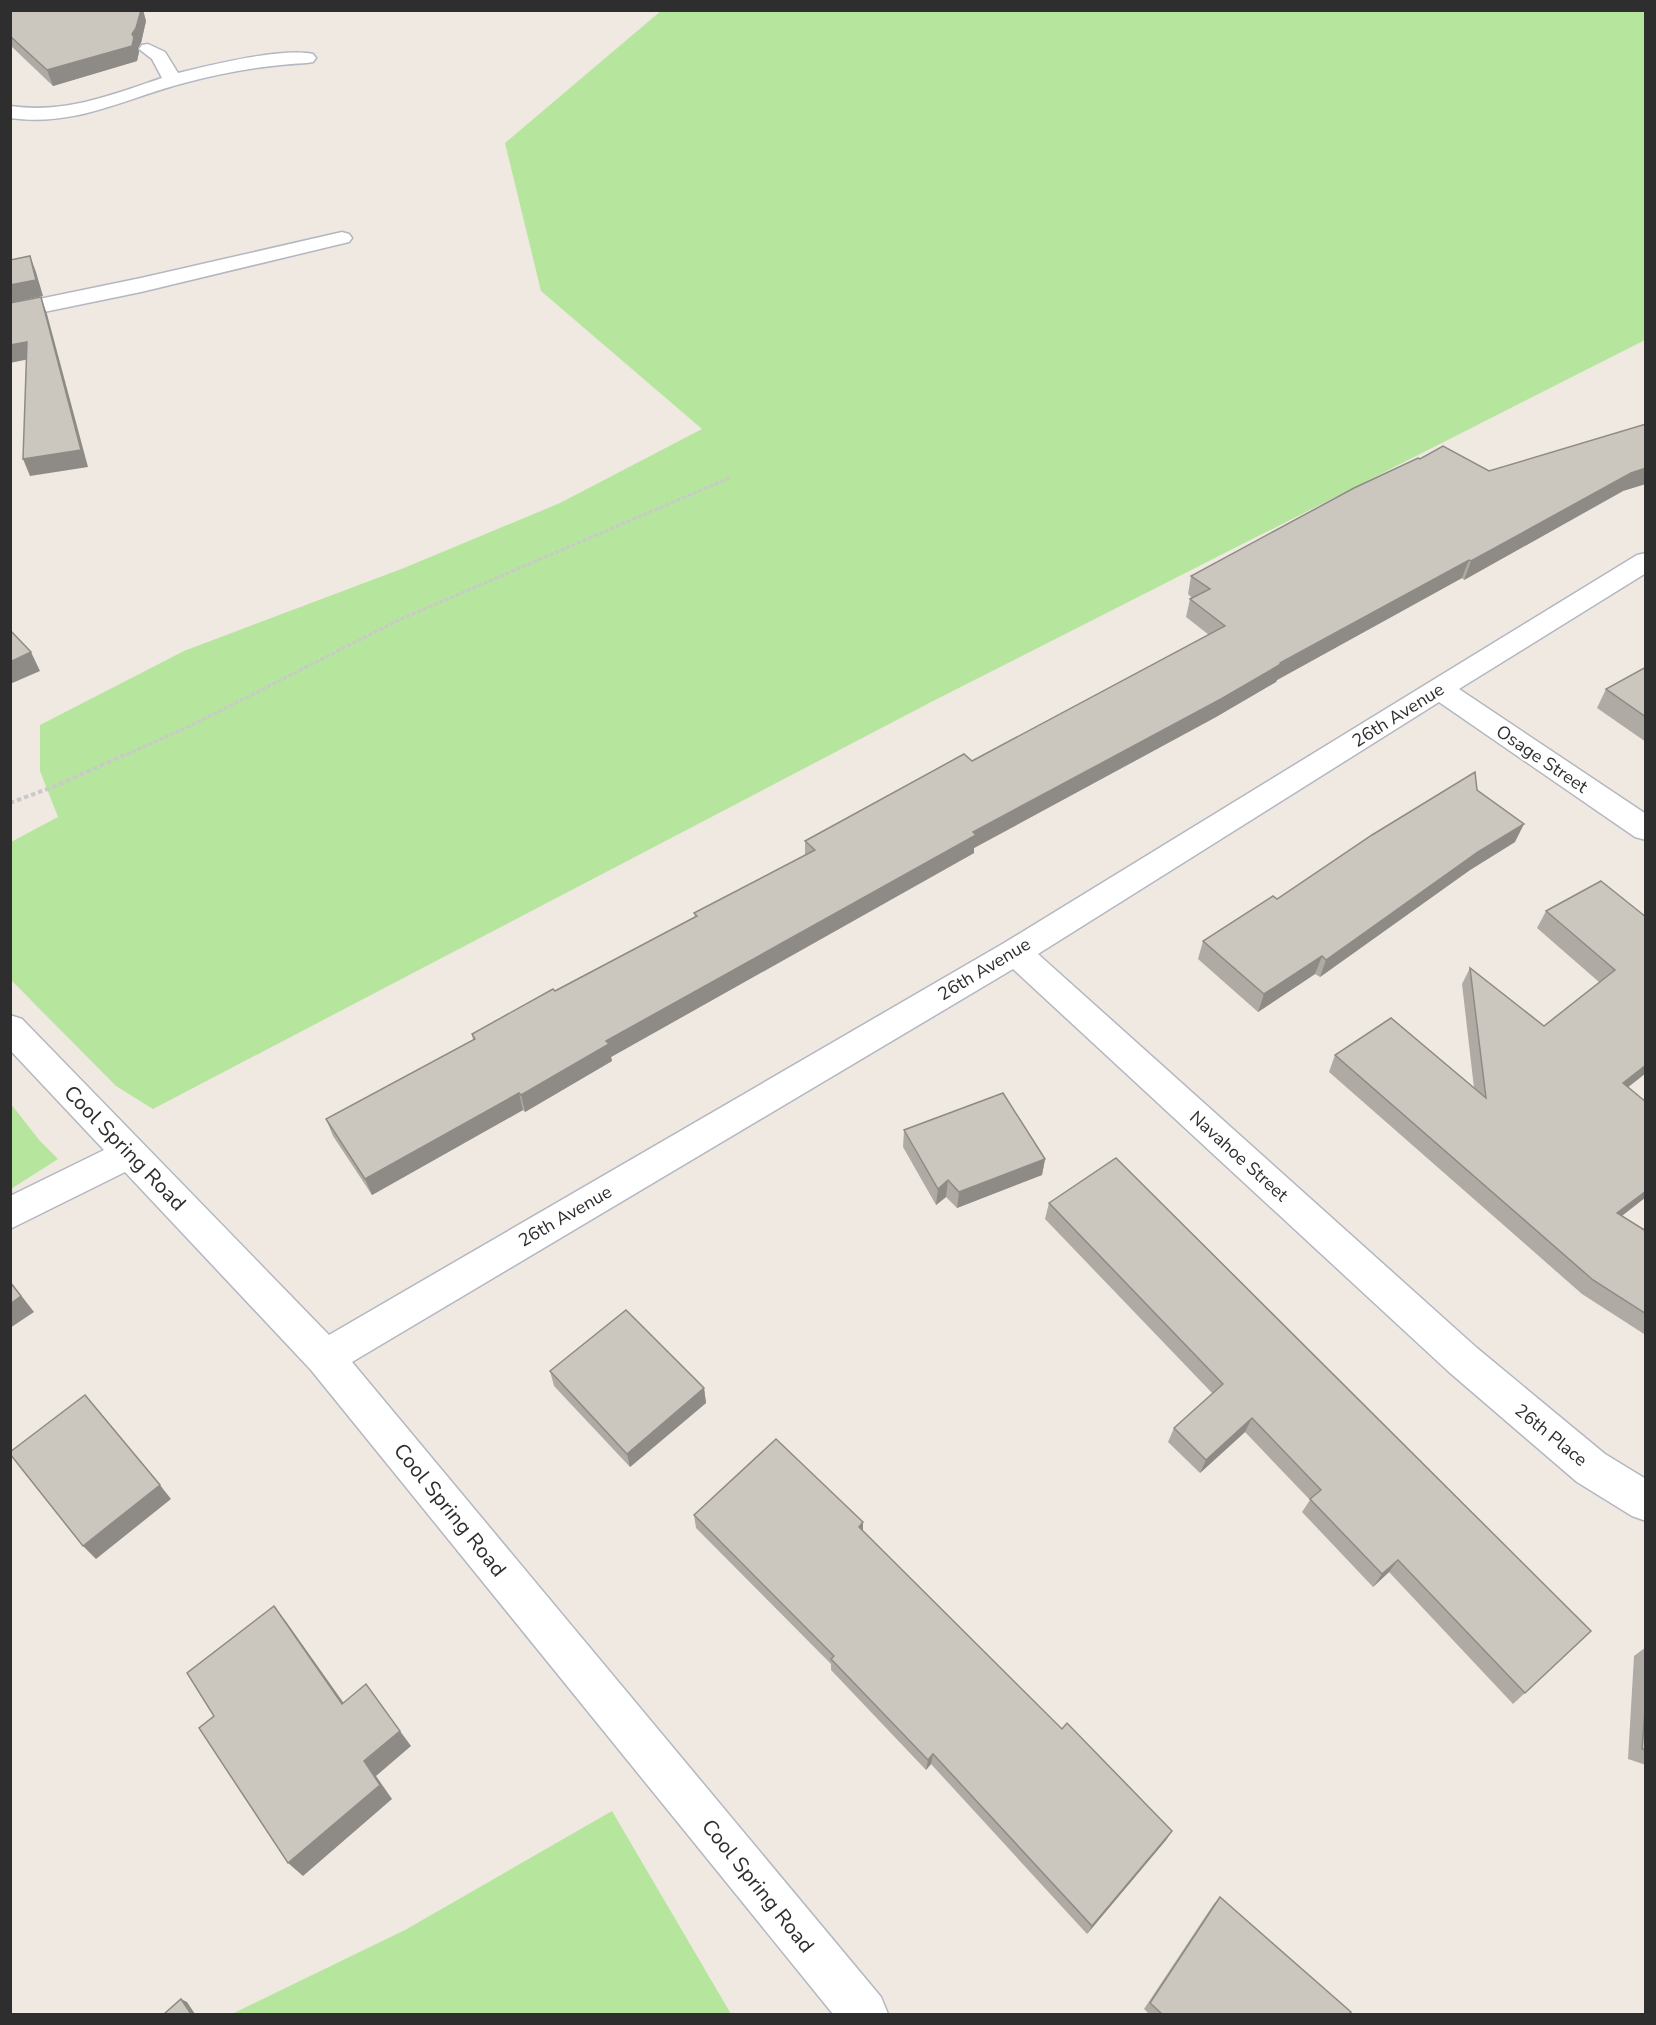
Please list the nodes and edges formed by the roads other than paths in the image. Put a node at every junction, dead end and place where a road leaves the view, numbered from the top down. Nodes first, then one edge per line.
1 (148, 49) dead end
2 (307, 58) dead end
3 (172, 80) junction
4 (10, 112) edge
5 (342, 238) dead end
6 (10, 312) edge
7 (1640, 564) edge
8 (1439, 689) junction
9 (1646, 829) edge
10 (1015, 952) junction
11 (10, 1028) edge
12 (130, 1153) junction
13 (10, 1214) edge
14 (325, 1358) junction
15 (1463, 1360) joint
16 (1646, 1502) edge
17 (864, 2014) edge

1 - 3 street
2 - 3 street
3 - 4 street
5 - 6 street
7 - 8 street, 26th Avenue
8 - 9 street, Osage Street
8 - 10 street, 26th Avenue
10 - 14 street, 26th Avenue
10 - 15 street, Navahoe Street
11 - 12 street, Cool Spring Road
12 - 13 street
12 - 14 street, Cool Spring Road
14 - 17 street, Cool Spring Road
15 - 16 street, 26th Place

